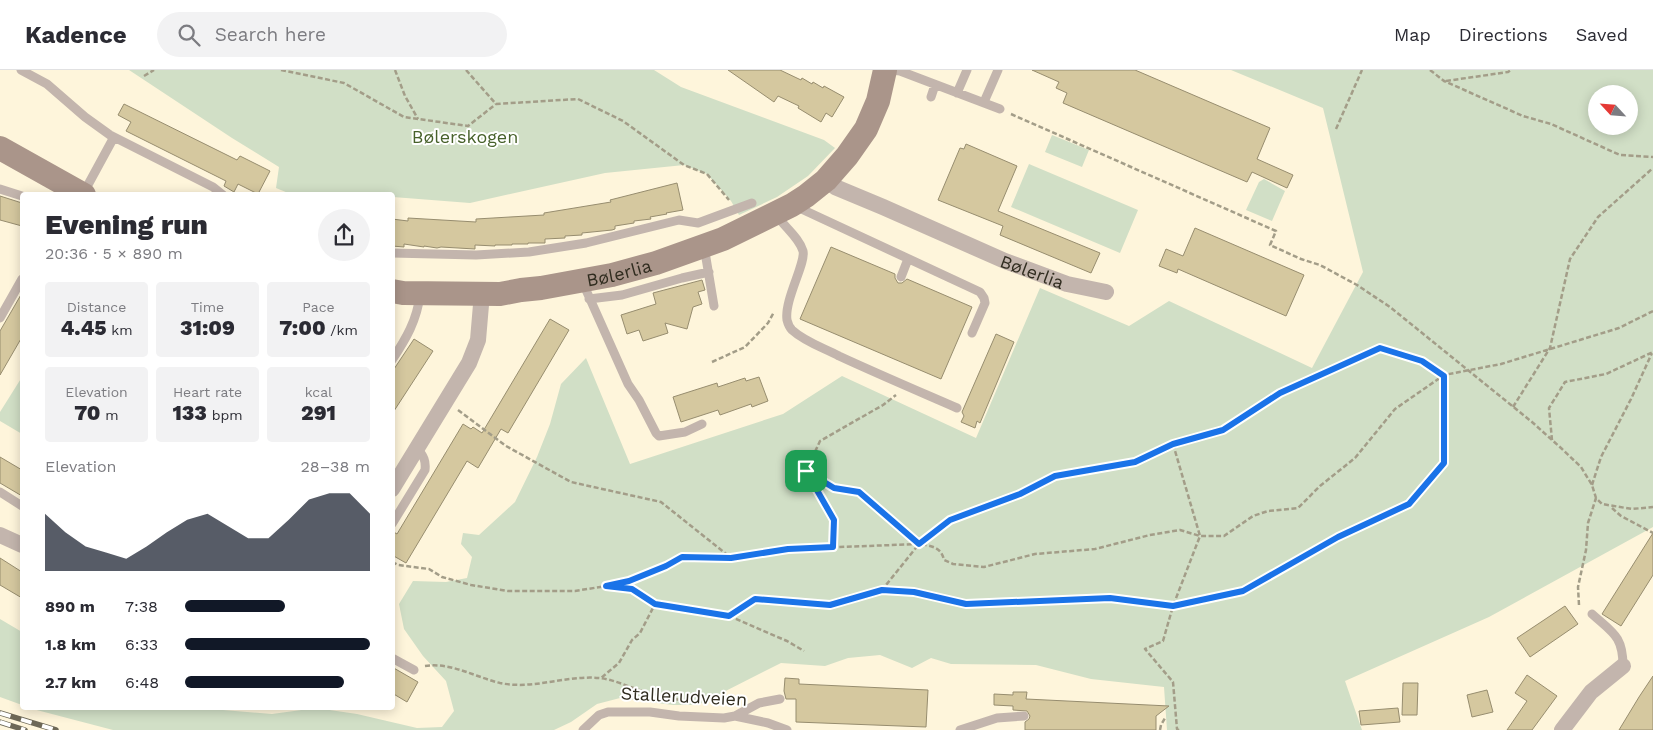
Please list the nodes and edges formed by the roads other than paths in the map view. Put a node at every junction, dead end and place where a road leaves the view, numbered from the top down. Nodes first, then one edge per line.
1 (21, 70) edge
2 (885, 70) edge
3 (891, 70) edge
4 (967, 70) edge
5 (998, 70) edge
6 (936, 85) junction
7 (957, 93) junction
8 (931, 96) dead end
9 (984, 102) junction
10 (1000, 109) road end
11 (114, 137) junction
12 (0, 148) edge
13 (826, 180) junction
14 (0, 189) edge
15 (79, 192) edge
16 (86, 192) edge
17 (220, 192) edge
18 (20, 195) edge
19 (752, 203) dead end
20 (784, 209) junction
21 (699, 237) junction
22 (395, 253) edge
23 (908, 259) junction
24 (709, 272) junction
25 (901, 277) dead end
26 (20, 283) edge
27 (586, 290) junction
28 (395, 291) edge
29 (420, 292) junction
30 (1106, 292) dead end
31 (482, 293) junction
32 (714, 306) dead end
33 (0, 318) edge
34 (972, 333) dead end
35 (395, 355) edge
36 (957, 408) dead end
37 (702, 424) dead end
38 (417, 449) junction
39 (395, 484) edge
40 (0, 492) edge
41 (20, 505) edge
42 (395, 519) edge
43 (0, 535) edge
44 (20, 544) edge
45 (1592, 614) dead end
46 (395, 660) edge
47 (1623, 666) joint
48 (413, 669) road end
49 (780, 699) dead end
50 (735, 716) junction
51 (1024, 716) dead end
52 (583, 730) edge
53 (787, 730) edge
54 (960, 730) edge
55 (1562, 730) edge

1 - 11 lane
2 - 13 street, Bølerlia
3 - 6 lane
4 - 7 lane
5 - 9 lane
6 - 7 lane
6 - 8 lane
7 - 9 lane
9 - 10 lane
11 - 16 lane
11 - 17 lane
12 - 15 street
13 - 20 street, Bølerlia
13 - 30 street, Bølerlia
14 - 18 lane
19 - 21 lane
20 - 21 street, Bølerlia
20 - 23 lane
20 - 36 lane
21 - 22 lane
21 - 24 lane
21 - 27 street, Bølerlia
23 - 25 lane
23 - 34 lane
24 - 27 lane
24 - 32 lane
26 - 33 lane
27 - 31 street, Bølerlia
27 - 37 lane
28 - 29 street, Bølerlia
29 - 31 street, Bølerlia
29 - 35 lane
31 - 38 street
38 - 39 street
38 - 42 lane
40 - 41 lane
43 - 44 street
45 - 47 lane
46 - 48 lane
47 - 55 street
49 - 50 lane
50 - 52 lane, Stallerudveien
50 - 53 lane, Stallerudveien
51 - 54 lane

